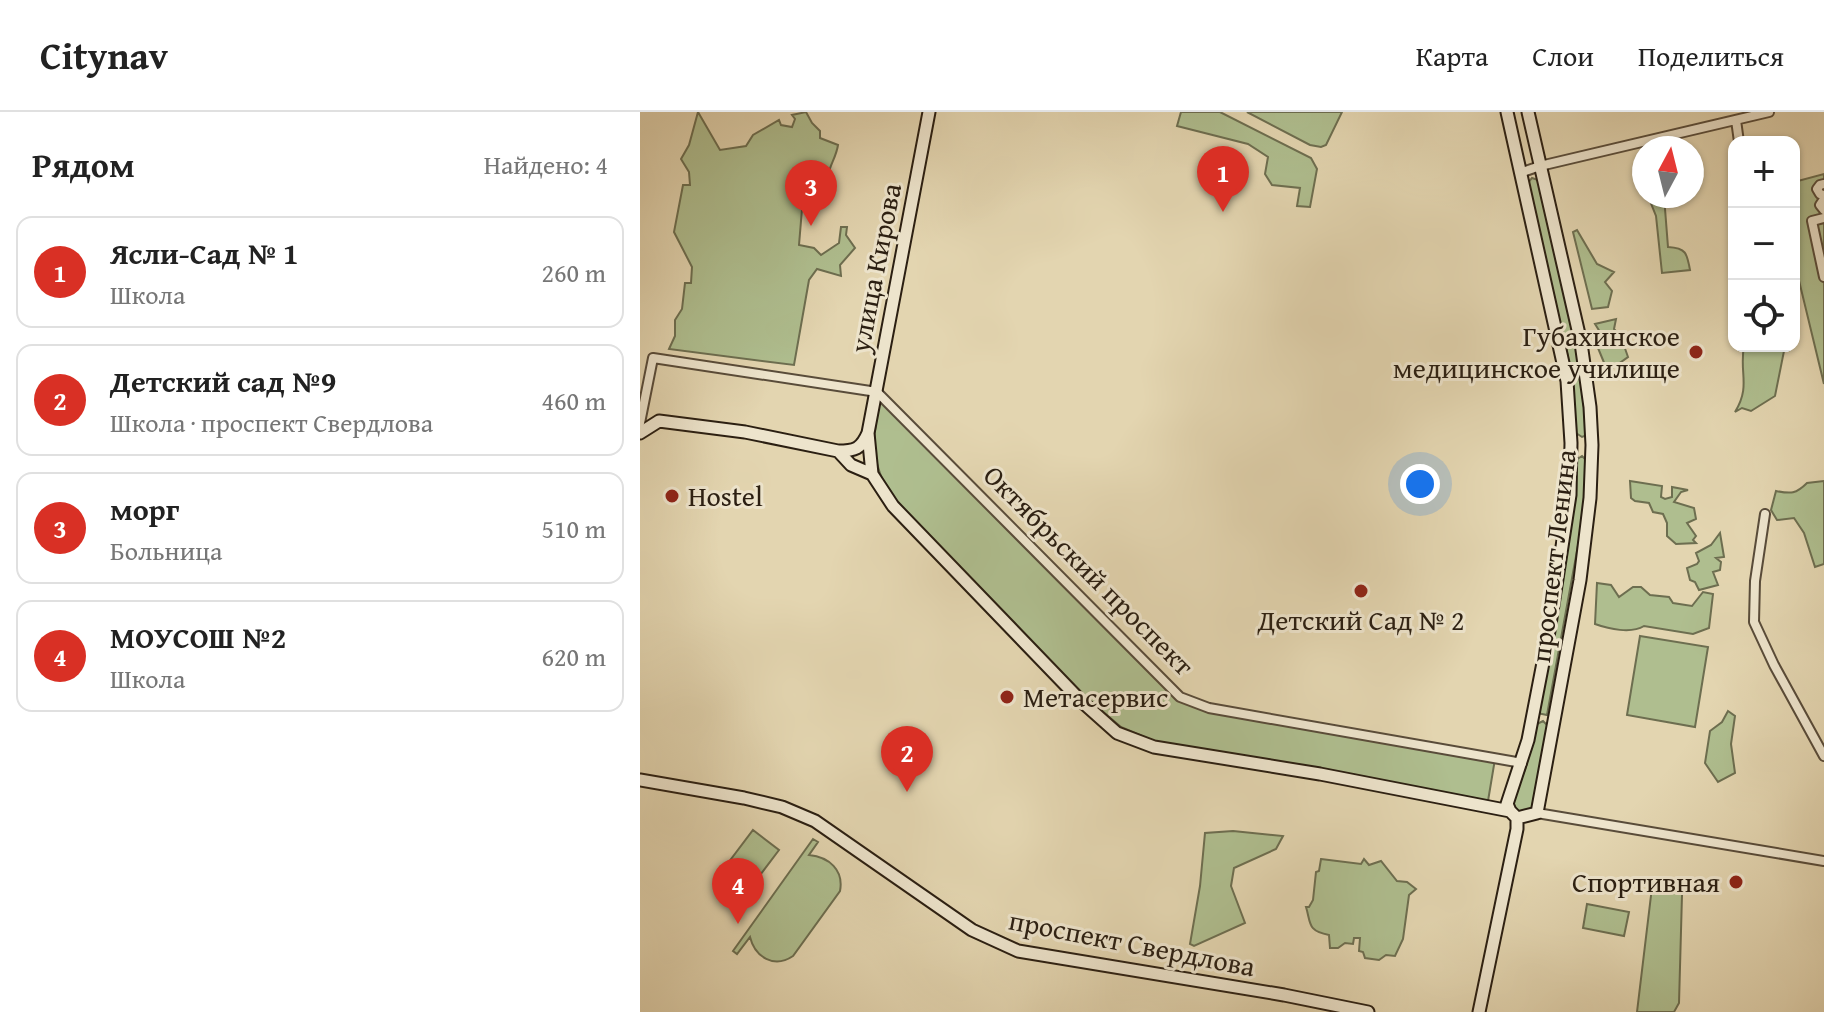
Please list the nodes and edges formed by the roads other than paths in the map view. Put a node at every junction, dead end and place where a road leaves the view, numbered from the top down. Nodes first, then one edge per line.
1 (929, 112) edge
2 (1507, 112) edge
3 (1528, 112) edge
4 (1769, 112) edge
5 (1736, 120) junction
6 (1738, 136) edge
7 (1540, 166) junction
8 (1520, 173) junction
9 (1822, 181) edge
10 (1824, 197) edge
11 (1824, 210) edge
12 (1824, 219) edge
13 (1824, 277) edge
14 (877, 392) junction
15 (640, 423) edge
16 (640, 433) edge
17 (868, 433) junction
18 (1571, 443) junction
19 (1592, 445) junction
20 (838, 451) junction
21 (872, 474) junction
22 (1765, 514) dead end
23 (1533, 719) junction
24 (1553, 723) junction
25 (1824, 756) edge
26 (1522, 763) junction
27 (640, 780) edge
28 (1537, 813) junction
29 (1514, 815) junction
30 (1824, 861) edge
31 (1368, 1012) edge
32 (1479, 1012) edge

1 - 14 street, улица Кирова
2 - 8 street, проспект Ленина
3 - 7 street, проспект Ленина
4 - 5 street
5 - 6 street
5 - 7 street
7 - 8 street
7 - 19 street, проспект Ленина
8 - 18 street, проспект Ленина
9 - 10 street
10 - 11 street
12 - 13 street
14 - 15 street
14 - 17 street, улица Кирова
14 - 26 street, Октябрьский проспект
16 - 20 street
17 - 20 street
17 - 21 street, улица Кирова
18 - 19 street
18 - 23 street, проспект Ленина
19 - 24 street, проспект Ленина
20 - 21 street
21 - 29 street
22 - 25 street
23 - 24 street
23 - 26 street, проспект Ленина
24 - 28 street, проспект Ленина
26 - 29 street, проспект Ленина
27 - 31 street, проспект Свердлова
28 - 29 street
28 - 30 street
29 - 32 street, проспект Ленина

